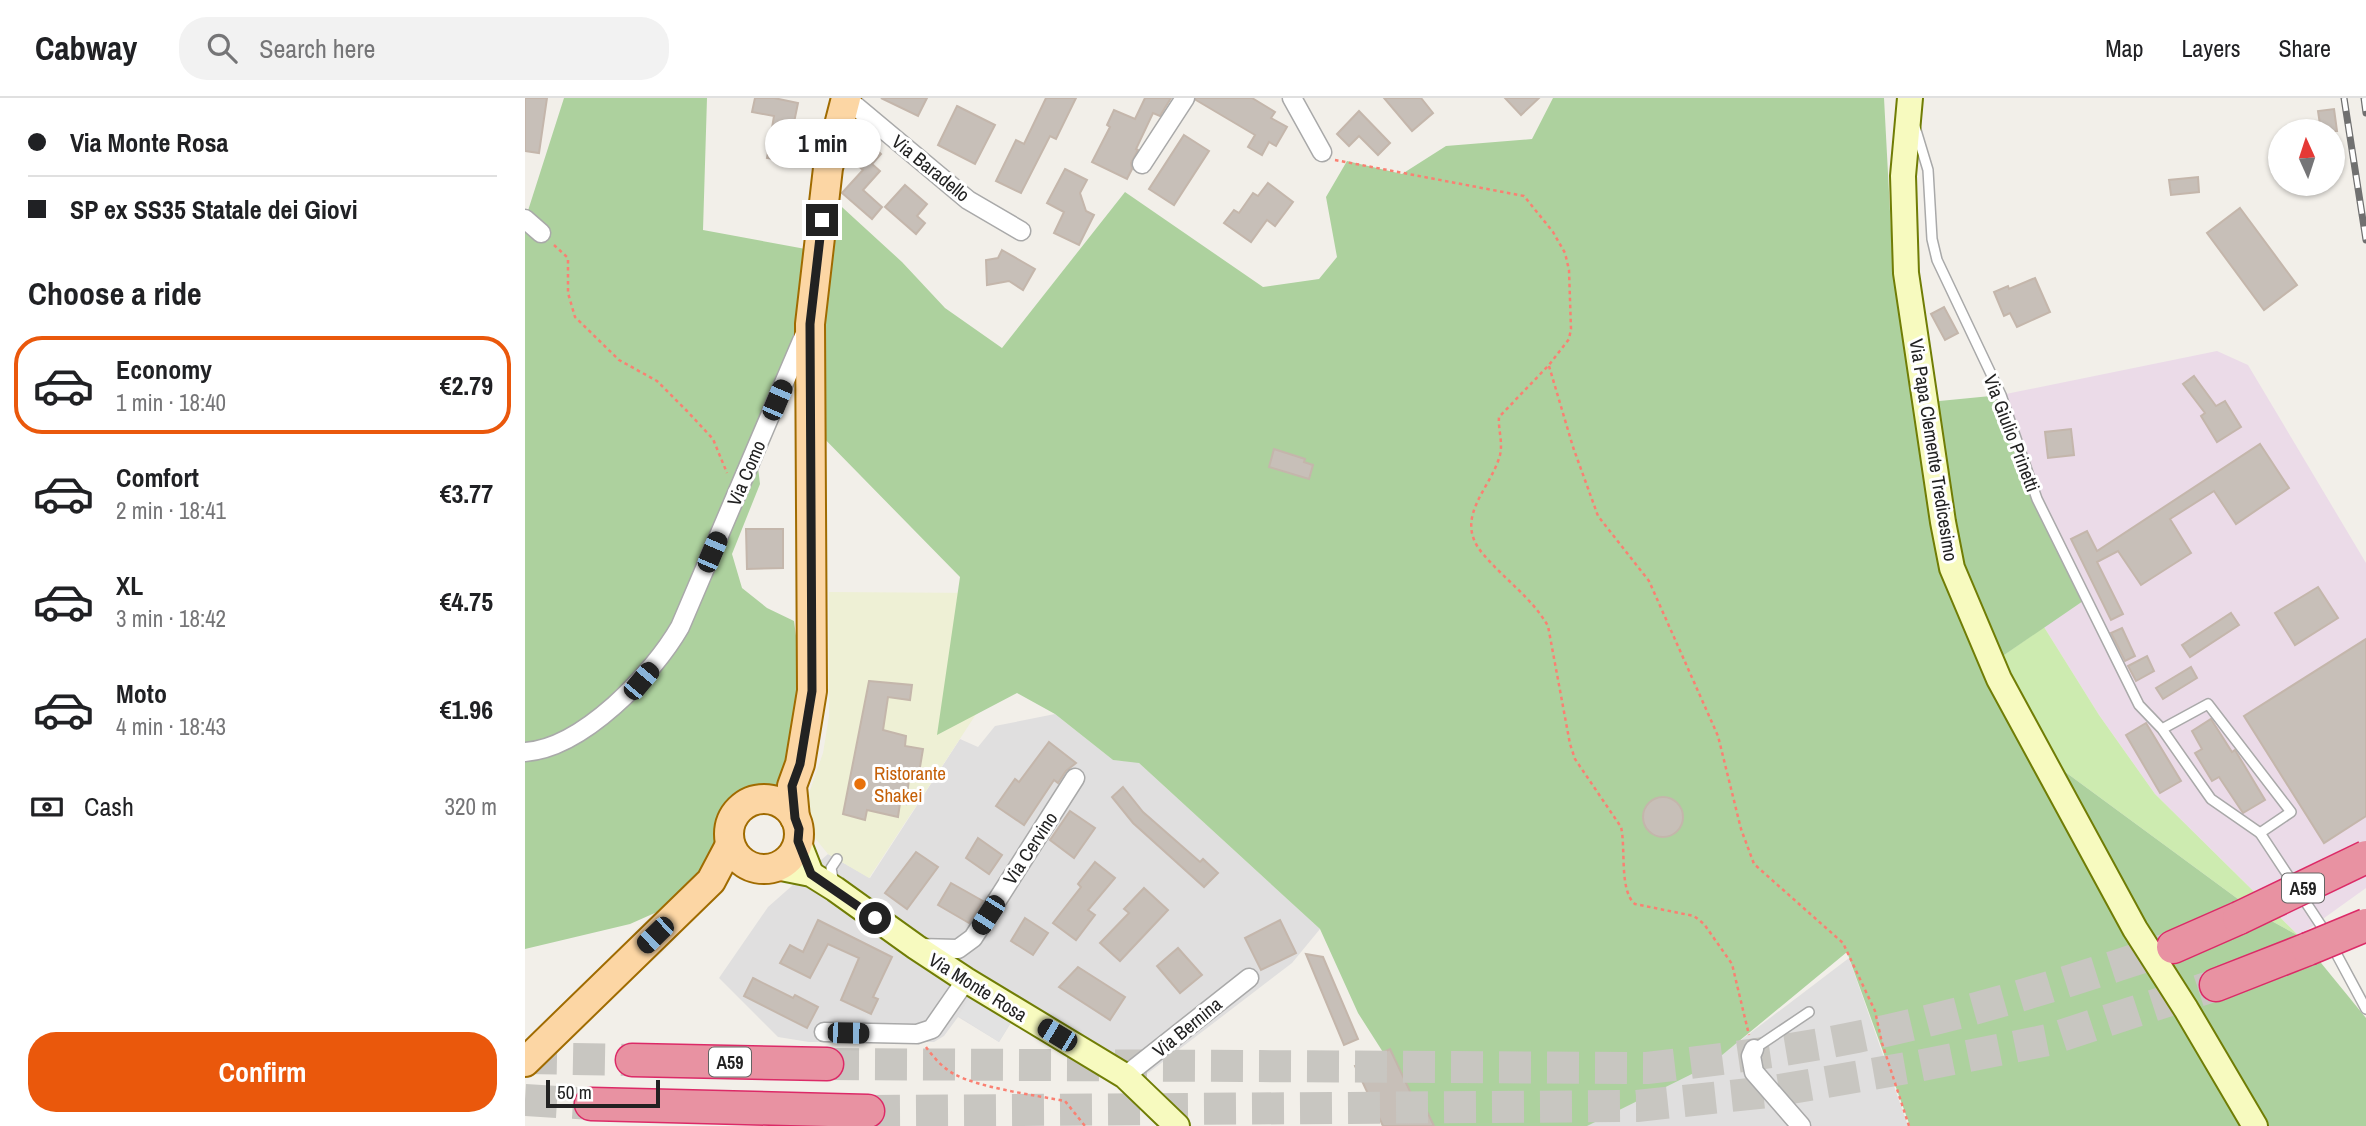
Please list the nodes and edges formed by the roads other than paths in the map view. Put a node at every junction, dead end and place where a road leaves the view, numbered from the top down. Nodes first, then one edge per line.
1 (846, 98) edge
2 (1185, 98) edge
3 (1292, 98) edge
4 (1913, 111) edge
5 (1322, 152) road end
6 (1142, 164) dead end
7 (525, 219) edge
8 (1021, 231) dead end
9 (541, 233) road end
10 (810, 324) junction
11 (2162, 729) junction
12 (525, 751) edge
13 (1075, 778) dead end
14 (792, 786) junction
15 (765, 799) junction
16 (796, 829) junction
17 (2260, 833) junction
18 (730, 845) junction
19 (2366, 857) edge
20 (837, 859) dead end
21 (765, 867) junction
22 (811, 874) junction
23 (711, 881) junction
24 (835, 889) junction
25 (2366, 925) edge
26 (916, 947) junction
27 (2173, 947) tunnel mouth
28 (1249, 978) dead end
29 (966, 980) junction
30 (2216, 985) tunnel mouth
31 (2366, 1009) edge
32 (1809, 1012) dead end
33 (824, 1032) dead end
34 (1754, 1049) joint
35 (632, 1060) tunnel mouth
36 (525, 1062) edge
37 (827, 1064) tunnel mouth
38 (1125, 1076) junction
39 (591, 1104) tunnel mouth
40 (868, 1111) tunnel mouth
41 (1177, 1126) edge
42 (1801, 1126) edge
43 (2255, 1126) edge

1 - 8 street, Via Baradello
1 - 10 main road
2 - 6 street
3 - 5 street
4 - 11 lane, Via Giulio Prinetti
4 - 43 street, Via Papa Clemente Tredicesimo
7 - 9 street
10 - 12 street, Via Como
10 - 14 main road
11 - 17 lane, Via Giulio Prinetti
11 - 17 lane
13 - 26 street, Via Cervino
14 - 15 main road
14 - 16 main road
15 - 16 main road
15 - 18 main road
16 - 21 main road
16 - 22 street
17 - 31 lane
18 - 21 main road
18 - 23 main road
19 - 27 highway, A59, bridge
20 - 24 lane
21 - 22 street, Via Monte Rosa
21 - 23 main road
22 - 24 street, Via Monte Rosa
23 - 36 main road
24 - 26 street, Via Monte Rosa
25 - 30 highway, bridge
26 - 29 street, Via Monte Rosa
28 - 38 street, Via Bernina
29 - 33 street
29 - 38 street, Via Monte Rosa
32 - 34 lane
34 - 42 street
35 - 37 highway, A59
38 - 41 street, Via Monte Rosa
39 - 40 highway

